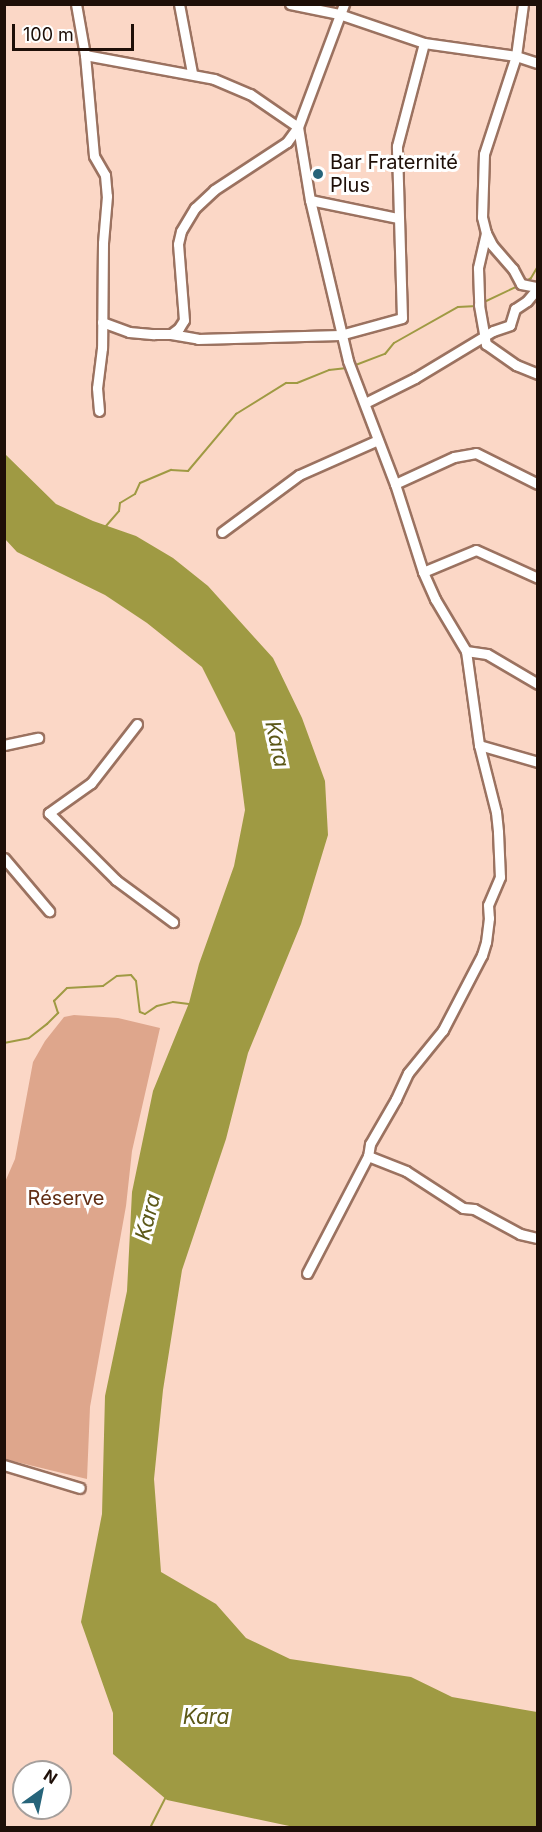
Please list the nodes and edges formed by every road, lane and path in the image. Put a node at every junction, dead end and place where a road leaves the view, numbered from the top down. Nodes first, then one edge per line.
1 (76, 4) edge
2 (179, 4) edge
3 (290, 4) edge
4 (344, 4) edge
5 (523, 4) edge
6 (339, 14) junction
7 (424, 43) junction
8 (85, 55) junction
9 (516, 56) junction
10 (537, 63) edge
11 (192, 73) junction
12 (298, 127) junction
13 (310, 200) junction
14 (398, 218) junction
15 (486, 233) junction
16 (537, 288) edge
17 (102, 322) junction
18 (171, 334) junction
19 (340, 335) junction
20 (483, 337) junction
21 (537, 374) edge
22 (365, 403) junction
23 (99, 411) dead end
24 (378, 440) junction
25 (395, 484) junction
26 (537, 484) edge
27 (222, 532) dead end
28 (423, 572) junction
29 (537, 578) edge
30 (466, 651) junction
31 (537, 684) edge
32 (136, 724) dead end
33 (38, 738) dead end
34 (4, 745) edge
35 (479, 745) junction
36 (537, 762) edge
37 (4, 858) edge
38 (49, 911) dead end
39 (173, 922) dead end
40 (368, 1156) junction
41 (537, 1238) edge
42 (307, 1273) dead end
43 (4, 1465) edge
44 (80, 1488) dead end

1 - 8 street
2 - 11 street
3 - 6 street
4 - 6 street
5 - 9 street
6 - 7 street
6 - 12 street
7 - 9 street
7 - 14 street
8 - 11 street
8 - 17 street
9 - 10 street
9 - 15 street
11 - 12 street
12 - 13 street
12 - 18 street
13 - 14 street
13 - 19 street
14 - 19 street
15 - 16 street
15 - 20 street
16 - 20 street
17 - 18 street
17 - 23 street
18 - 19 street
19 - 22 street
20 - 21 street
20 - 22 street
22 - 24 street
24 - 25 street
24 - 27 street
25 - 26 street
25 - 28 street
28 - 29 street
28 - 30 street
30 - 31 street
30 - 35 street
32 - 39 street
33 - 34 street
35 - 36 street
35 - 40 street
37 - 38 street
40 - 41 street
40 - 42 street
43 - 44 street

